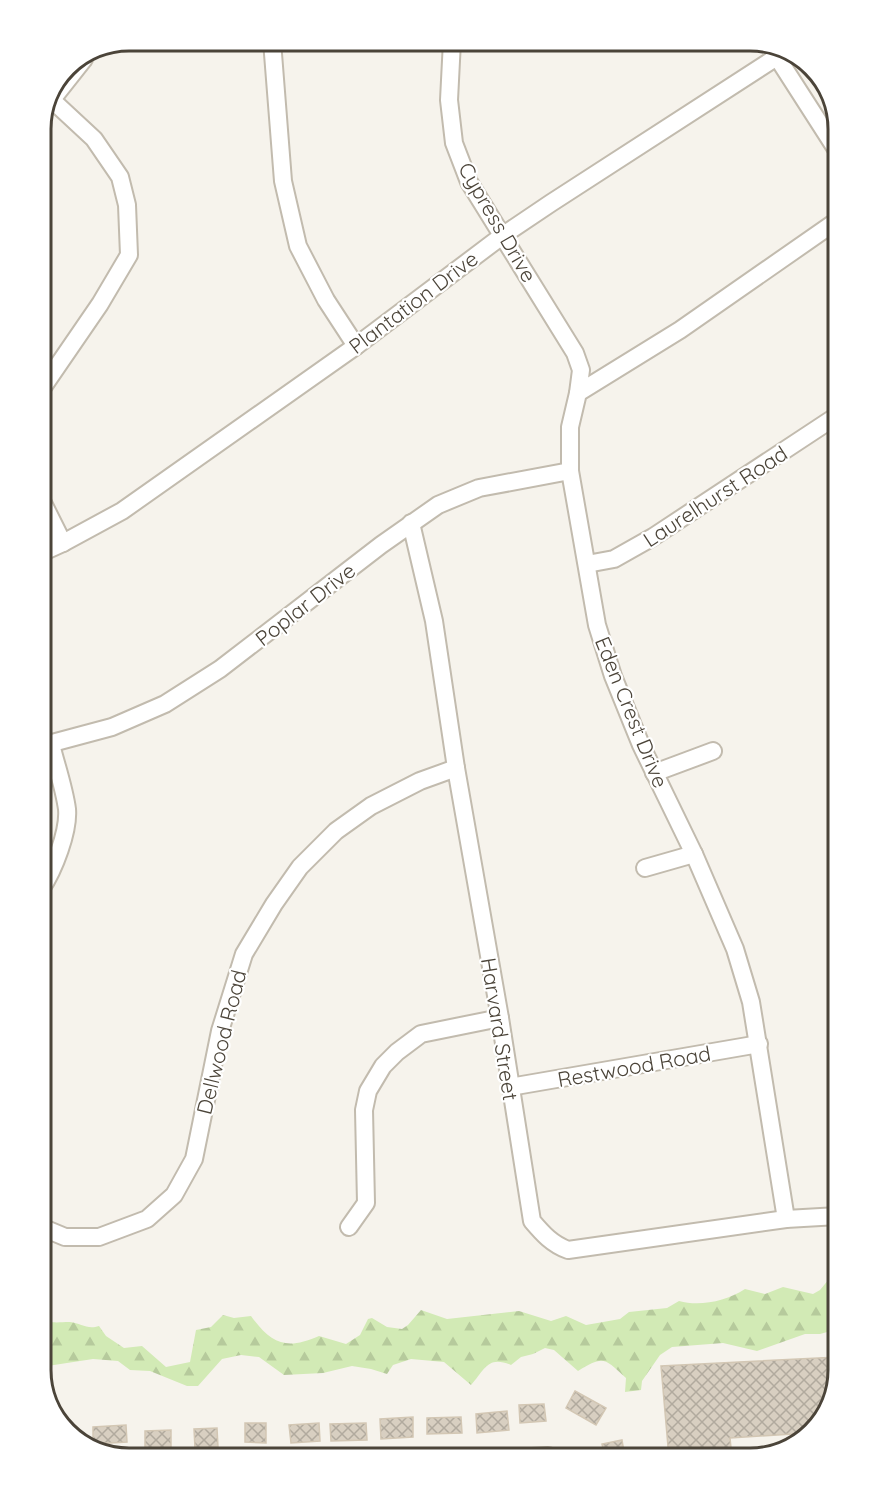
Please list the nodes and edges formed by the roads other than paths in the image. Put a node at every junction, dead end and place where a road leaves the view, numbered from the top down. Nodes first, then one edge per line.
1 (273, 51) edge
2 (451, 51) edge
3 (778, 56) edge
4 (785, 59) edge
5 (55, 105) edge
6 (828, 134) edge
7 (828, 227) edge
8 (502, 236) junction
9 (356, 346) junction
10 (51, 375) edge
11 (578, 393) junction
12 (828, 422) edge
13 (570, 471) junction
14 (51, 519) edge
15 (411, 523) junction
16 (63, 543) junction
17 (51, 548) edge
18 (587, 564) junction
19 (51, 744) edge
20 (713, 751) dead end
21 (51, 760) edge
22 (456, 768) junction
23 (654, 773) junction
24 (694, 854) junction
25 (51, 867) edge
26 (645, 868) dead end
27 (500, 1018) junction
28 (759, 1044) junction
29 (510, 1087) junction
30 (828, 1217) edge
31 (786, 1219) junction
32 (349, 1227) dead end
33 (51, 1231) edge

1 - 9 street
2 - 8 street, Cypress Drive
3 - 8 street, Plantation Drive
4 - 6 street
5 - 10 street
7 - 11 street
8 - 9 street, Plantation Drive
8 - 11 street, Cypress Drive
9 - 16 street, Plantation Drive
11 - 13 street, Eden Crest Drive
12 - 18 street, Laurelhurst Road
13 - 15 street, Poplar Drive
13 - 18 street, Eden Crest Drive
14 - 16 street
15 - 19 street, Poplar Drive
15 - 22 street, Harvard Street
16 - 17 street, Plantation Drive
18 - 23 street, Eden Crest Drive
20 - 23 street
21 - 25 street
22 - 27 street, Harvard Street
22 - 33 street, Dellwood Road
23 - 24 street, Eden Crest Drive
24 - 26 street
24 - 28 street, Eden Crest Drive
27 - 29 street, Harvard Street
27 - 32 street
28 - 29 street, Restwood Road
28 - 31 street, Eden Crest Drive
29 - 31 street, Harvard Street
30 - 31 street, Harvard Street

